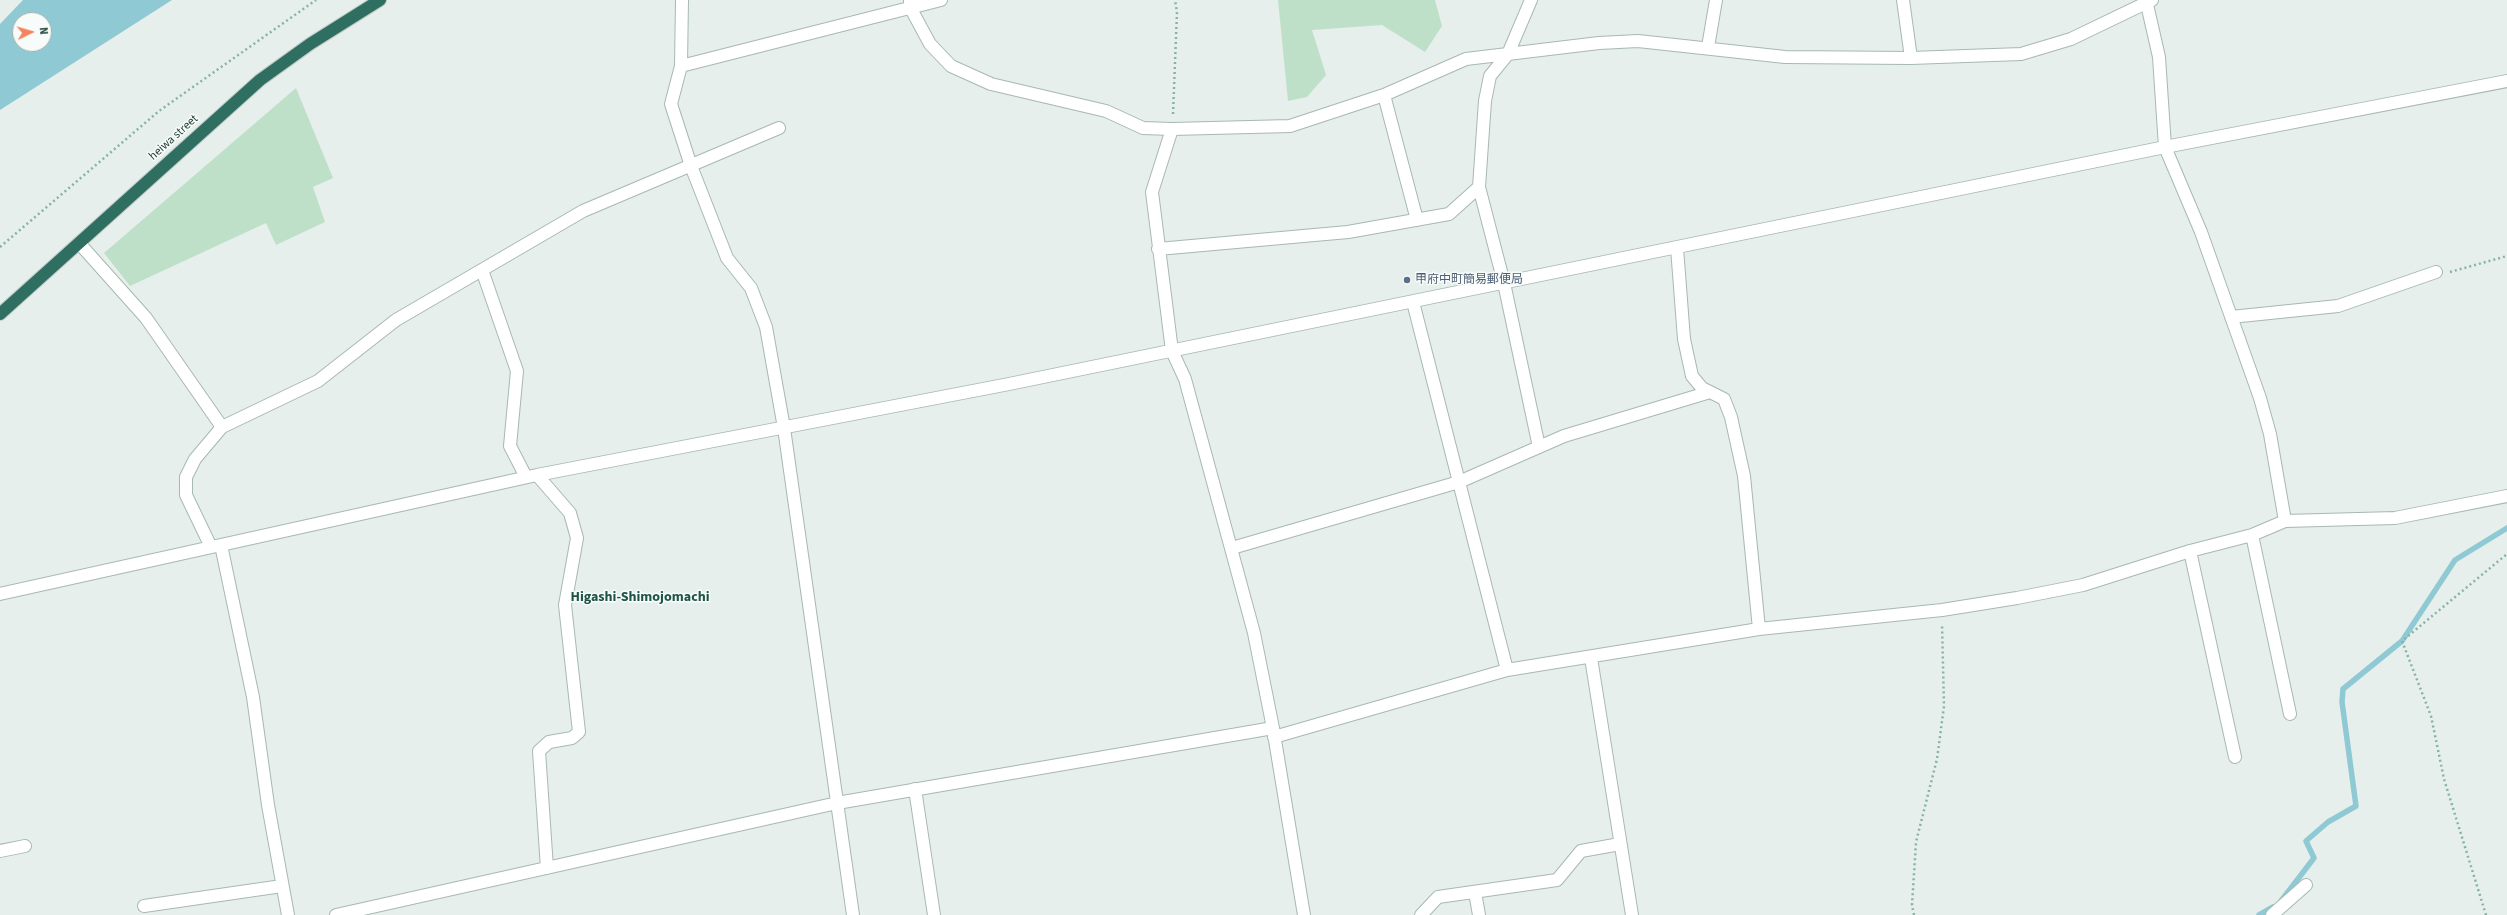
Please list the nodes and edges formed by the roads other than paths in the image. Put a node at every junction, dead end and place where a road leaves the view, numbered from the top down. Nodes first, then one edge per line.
1 (380, 0) edge
2 (682, 0) edge
3 (941, 0) edge
4 (1531, 0) edge
5 (1716, 0) edge
6 (1903, 0) edge
7 (2148, 1) edge
8 (910, 3) edge
9 (1708, 47) junction
10 (1508, 54) junction
11 (1911, 58) junction
12 (681, 66) junction
13 (2507, 81) edge
14 (1384, 95) junction
15 (779, 128) dead end
16 (1172, 129) junction
17 (2165, 148) junction
18 (691, 166) junction
19 (1479, 187) junction
20 (1417, 220) junction
21 (79, 243) junction
22 (1677, 248) junction
23 (1158, 249) junction
24 (482, 270) junction
25 (2436, 272) road end
26 (1504, 283) junction
27 (1413, 302) junction
28 (0, 314) edge
29 (2232, 317) junction
30 (1172, 351) junction
31 (1710, 392) junction
32 (222, 427) junction
33 (784, 428) junction
34 (1540, 447) junction
35 (532, 476) junction
36 (1459, 482) junction
37 (2507, 496) edge
38 (2285, 521) junction
39 (2252, 535) junction
40 (216, 546) junction
41 (1232, 548) junction
42 (2190, 551) junction
43 (0, 594) edge
44 (1759, 629) junction
45 (1591, 658) junction
46 (1507, 670) junction
47 (2290, 714) dead end
48 (1274, 732) junction
49 (2235, 757) dead end
50 (915, 789) junction
51 (837, 803) junction
52 (1620, 844) junction
53 (25, 846) dead end
54 (0, 851) edge
55 (547, 868) junction
56 (2306, 885) dead end
57 (282, 886) junction
58 (1475, 892) junction
59 (144, 906) dead end
60 (288, 915) edge
61 (336, 915) edge
62 (853, 915) edge
63 (934, 915) edge
64 (1304, 915) edge
65 (1421, 915) edge
66 (1479, 915) edge
67 (1632, 915) edge
68 (2272, 915) edge

1 - 21 highway, heiwa street
2 - 12 street
3 - 8 street
4 - 10 street
5 - 9 street
6 - 11 street
7 - 11 street
7 - 17 street
8 - 12 street
8 - 16 street
9 - 10 street
9 - 11 street
10 - 14 street
10 - 19 street
12 - 18 street
13 - 17 street
14 - 16 street
14 - 20 street
15 - 18 street
16 - 23 street
17 - 22 street
17 - 29 street
18 - 24 street
18 - 33 street
19 - 20 street
19 - 26 street
20 - 23 street
21 - 28 highway, heiwa street
21 - 32 street
22 - 26 street
22 - 31 street
23 - 30 street
24 - 32 street
24 - 35 street
25 - 29 street
26 - 27 street
26 - 34 street
27 - 30 street
27 - 36 street
29 - 38 street
30 - 33 street
30 - 41 street
31 - 34 street
31 - 44 street
32 - 40 street
33 - 35 street
33 - 51 street
34 - 36 street
35 - 40 street
35 - 55 street
36 - 41 street
36 - 46 street
37 - 38 street
38 - 39 street
39 - 42 street
39 - 47 street
40 - 43 street
40 - 57 street
41 - 48 street
42 - 44 street
42 - 49 street
44 - 45 street
45 - 46 street
45 - 52 street
46 - 48 street
48 - 50 street
48 - 64 street
50 - 51 street
50 - 63 street
51 - 55 street
51 - 62 street
52 - 58 street
52 - 67 street
53 - 54 street
55 - 61 street
56 - 68 street
57 - 59 street
57 - 60 street
58 - 65 street
58 - 66 street

